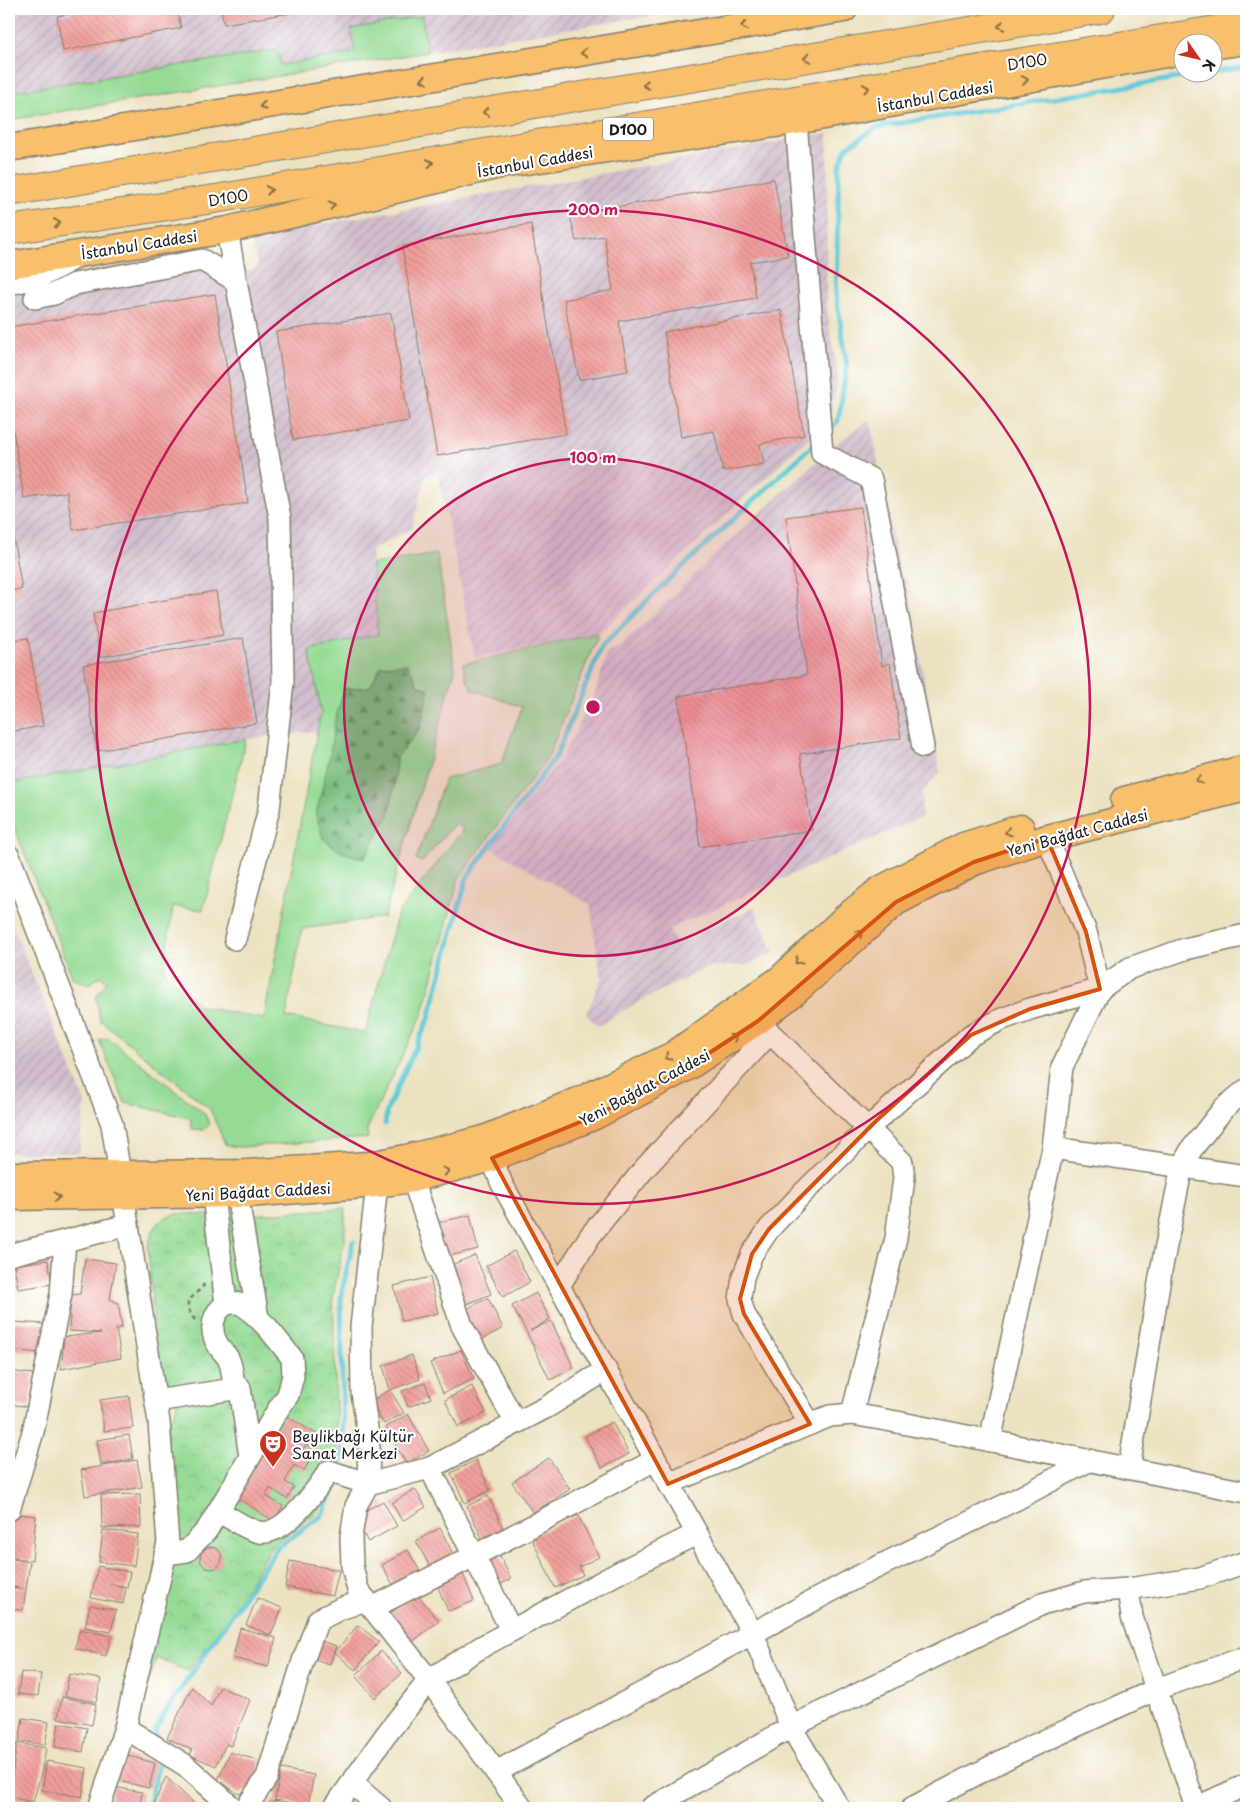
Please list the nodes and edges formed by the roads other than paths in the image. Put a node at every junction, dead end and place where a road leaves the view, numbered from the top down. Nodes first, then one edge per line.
1 (844, 9) edge
2 (1101, 9) edge
3 (1246, 25) edge
4 (1246, 40) edge
5 (1222, 44) edge
6 (1172, 54) edge
7 (830, 94) junction
8 (796, 120) junction
9 (9, 148) edge
10 (614, 148) junction
11 (9, 192) edge
12 (9, 230) edge
13 (227, 230) junction
14 (83, 254) junction
15 (9, 265) edge
16 (236, 281) junction
17 (9, 284) edge
18 (35, 298) dead end
19 (923, 747) dead end
20 (1246, 768) edge
21 (1246, 788) edge
22 (1047, 838) junction
23 (9, 856) edge
24 (1246, 935) edge
25 (234, 939) dead end
26 (1100, 989) junction
27 (763, 1028) junction
28 (1246, 1090) edge
29 (869, 1128) junction
30 (1053, 1148) junction
31 (488, 1149) junction
32 (1182, 1166) junction
33 (410, 1169) junction
34 (9, 1175) edge
35 (1246, 1176) edge
36 (377, 1184) junction
37 (122, 1185) junction
38 (225, 1195) junction
39 (9, 1197) edge
40 (128, 1225) junction
41 (65, 1241) junction
42 (9, 1255) edge
43 (559, 1286) junction
44 (226, 1304) junction
45 (258, 1318) junction
46 (606, 1370) junction
47 (234, 1389) junction
48 (156, 1401) junction
49 (852, 1414) junction
50 (516, 1423) junction
51 (810, 1424) junction
52 (990, 1441) junction
53 (250, 1457) junction
54 (655, 1460) junction
55 (1090, 1460) junction
56 (430, 1468) junction
57 (1129, 1468) junction
58 (368, 1484) junction
59 (668, 1484) junction
60 (1246, 1492) edge
61 (9, 1510) edge
62 (218, 1511) junction
63 (696, 1534) junction
64 (165, 1554) junction
65 (474, 1556) junction
66 (1246, 1562) edge
67 (1128, 1589) junction
68 (369, 1604) junction
69 (511, 1630) junction
70 (753, 1634) junction
71 (1246, 1657) edge
72 (429, 1680) junction
73 (1156, 1689) junction
74 (791, 1727) junction
75 (125, 1728) junction
76 (496, 1772) junction
77 (352, 1783) junction
78 (1246, 1785) edge
79 (99, 1808) edge
80 (233, 1808) edge
81 (246, 1808) edge
82 (334, 1808) edge
83 (381, 1808) edge
84 (522, 1808) edge
85 (651, 1808) edge
86 (839, 1808) edge
87 (912, 1808) edge
88 (1195, 1808) edge

1 -> 9 main road
2 -> 11 highway
7 -> 3 highway, D100 / D100
4 - 5 main road
8 -> 6 main road, İstanbul Caddesi
7 - 10 highway
12 -> 7 highway, D100 / D100
8 - 10 main road, İstanbul Caddesi
8 - 19 street
13 -> 10 main road, İstanbul Caddesi
13 - 14 main road, İstanbul Caddesi
13 - 16 street
14 - 15 main road, İstanbul Caddesi
14 - 17 street
16 - 18 street
16 - 25 street
20 -> 31 main road, Yeni Bağdat Caddesi
21 - 22 main road, Yeni Bağdat Caddesi
22 - 26 street
27 -> 22 main road, Yeni Bağdat Caddesi
23 - 37 street
24 - 26 street
26 - 29 street
26 - 30 street
27 - 29 street
31 -> 27 main road, Yeni Bağdat Caddesi
27 - 43 street
28 - 32 street
29 - 49 street
29 - 51 street
30 - 32 street
30 - 52 street
31 - 33 main road, Yeni Bağdat Caddesi
31 - 43 street
32 - 35 street
32 - 57 street
33 - 36 main road, Yeni Bağdat Caddesi
33 - 37 main road, Yeni Bağdat Caddesi
33 - 50 street
34 - 37 main road, Yeni Bağdat Caddesi
36 - 38 main road, Yeni Bağdat Caddesi
36 - 58 street
37 - 38 main road, Yeni Bağdat Caddesi
39 -> 37 main road, Yeni Bağdat Caddesi
37 - 40 street
38 - 44 street
38 - 45 street
40 - 41 street
40 - 48 street
41 - 42 street
41 - 61 street
43 - 46 street
44 - 45 street
44 - 47 street
45 - 53 street
46 - 50 street
46 - 54 street
47 - 48 street
47 - 53 street
48 - 64 street
49 - 51 street
49 - 52 street
50 - 56 street
51 - 59 street
52 - 55 street
53 - 62 street
54 - 59 street
54 - 65 street
55 - 57 street
55 - 70 street
56 - 58 street
56 - 65 street
57 - 60 street
58 - 62 street
58 - 68 street
59 - 63 street
62 - 64 street
63 - 69 street
63 - 70 street
64 - 75 street
65 - 68 street
65 - 69 street
66 - 67 street
67 - 73 street
67 - 74 street
68 - 72 street
68 - 81 street
69 - 72 street
70 - 74 street
70 - 76 street
71 - 73 street
72 - 76 street
72 - 77 street
73 - 87 street
73 - 88 street
74 - 85 street
74 - 86 street
75 - 79 street
75 - 80 street
76 - 84 street
77 - 82 street
77 - 83 street
78 - 88 street

